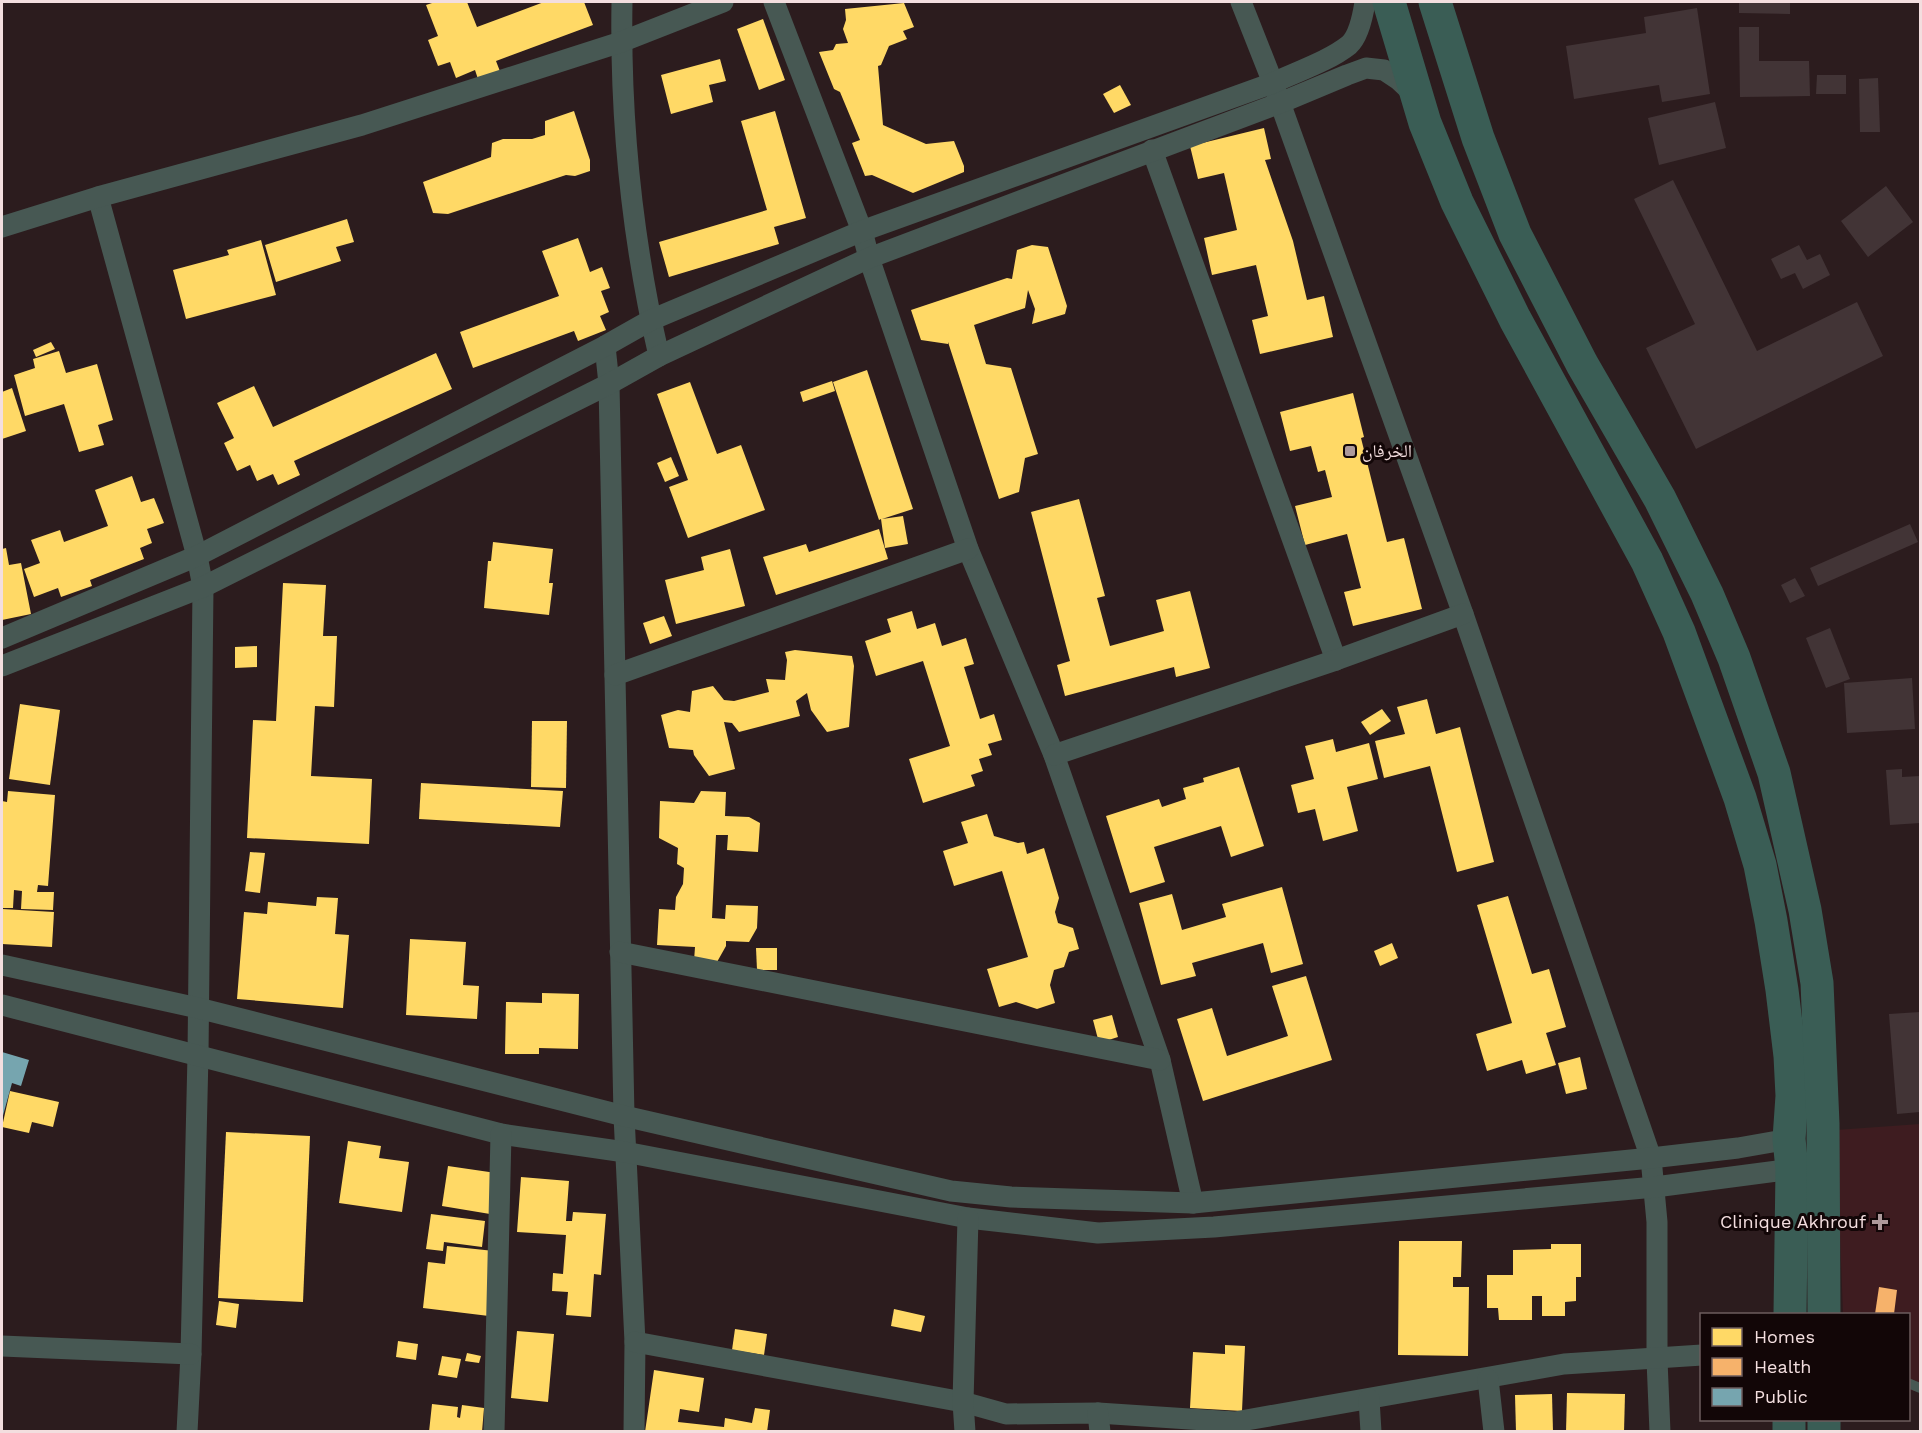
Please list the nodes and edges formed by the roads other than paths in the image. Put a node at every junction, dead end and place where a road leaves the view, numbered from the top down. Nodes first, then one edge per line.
1 (622, 2) edge
2 (723, 2) edge
3 (774, 2) edge
4 (1241, 2) edge
5 (1365, 2) edge
6 (1389, 2) edge
7 (1435, 2) edge
8 (1441, 2) edge
9 (621, 42) junction
10 (1273, 83) junction
11 (1417, 97) junction
12 (1280, 103) junction
13 (1152, 150) junction
14 (98, 197) junction
15 (2, 226) edge
16 (862, 231) junction
17 (869, 258) junction
18 (651, 320) junction
19 (605, 346) junction
20 (659, 356) junction
21 (609, 384) junction
22 (968, 549) junction
23 (196, 556) junction
24 (203, 587) junction
25 (1463, 614) junction
26 (2, 638) edge
27 (1336, 660) junction
28 (2, 666) edge
29 (615, 675) junction
30 (1054, 755) junction
31 (620, 952) junction
32 (2, 965) edge
33 (2, 1005) edge
34 (198, 1008) junction
35 (198, 1055) junction
36 (1160, 1060) junction
37 (624, 1116) junction
38 (501, 1134) junction
39 (625, 1152) junction
40 (1790, 1154) junction
41 (1651, 1158) junction
42 (1655, 1187) junction
43 (1193, 1203) junction
44 (968, 1218) junction
45 (1790, 1313) edge
46 (1824, 1313) edge
47 (634, 1342) junction
48 (2, 1346) edge
49 (191, 1354) junction
50 (1700, 1355) edge
51 (1657, 1360) junction
52 (1488, 1379) junction
53 (1369, 1399) junction
54 (963, 1402) junction
55 (1099, 1422) edge
56 (1236, 1427) edge
57 (186, 1431) edge
58 (494, 1431) edge
59 (634, 1431) edge
60 (965, 1431) edge
61 (1371, 1431) edge
62 (1494, 1431) edge
63 (1660, 1431) edge

1 - 9 street
2 - 9 street
3 - 16 street
4 - 10 street
5 - 10 street
6 - 11 highway
7 - 8 street
7 - 46 highway
9 - 14 street
9 - 18 street
10 - 12 street
10 - 16 street
11 - 12 street
11 - 40 highway
12 - 13 street
12 - 25 street
13 - 17 street
13 - 27 street
14 - 15 street
14 - 23 street
16 - 17 street
16 - 18 street
17 - 20 street
17 - 22 street
18 - 19 street
18 - 20 street
19 - 21 street
19 - 23 street
20 - 21 street
21 - 24 street
21 - 29 street
22 - 29 street
22 - 30 street
23 - 24 street
23 - 26 street
24 - 28 street
24 - 34 street
25 - 27 street
25 - 41 street
27 - 30 street
29 - 31 street
30 - 36 street
31 - 36 street
31 - 37 street
32 - 34 street
33 - 35 street
34 - 35 street
34 - 37 street
35 - 38 street
35 - 49 street
36 - 43 street
37 - 39 street
37 - 43 street
38 - 39 street
38 - 58 street
39 - 44 street
39 - 47 street
40 - 41 street
40 - 42 street
40 - 45 highway
41 - 42 street
41 - 43 street
42 - 44 street
42 - 51 street
44 - 54 street
47 - 54 street
47 - 59 street
48 - 49 street
49 - 57 street
50 - 51 street
51 - 52 street
51 - 63 street
52 - 53 street
52 - 62 street
53 - 56 street
53 - 61 street
54 - 55 street
54 - 60 street
55 - 56 street

